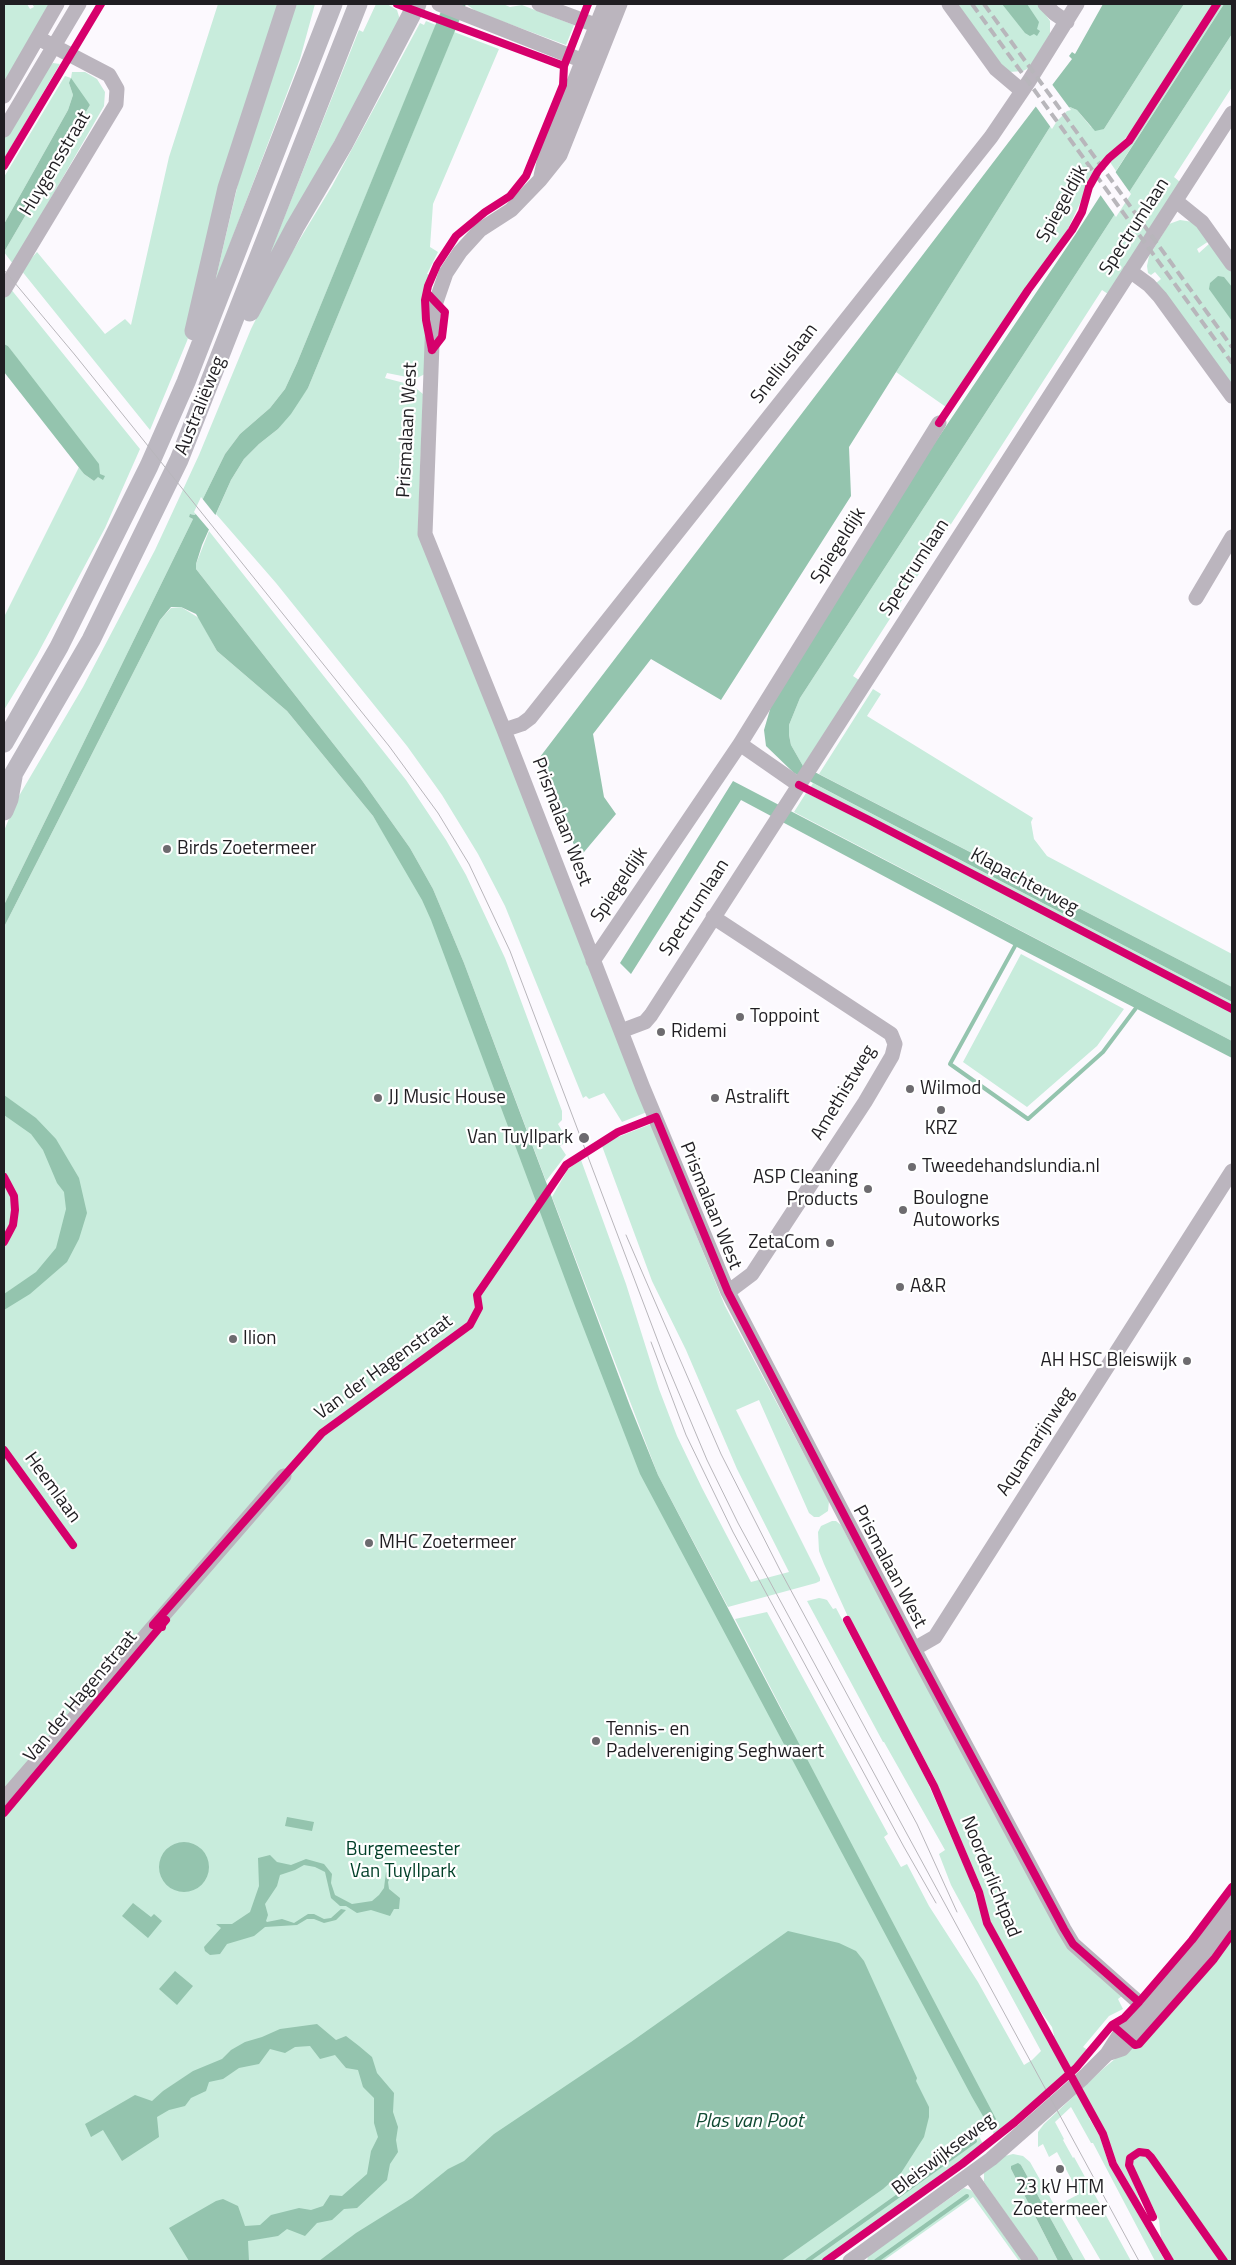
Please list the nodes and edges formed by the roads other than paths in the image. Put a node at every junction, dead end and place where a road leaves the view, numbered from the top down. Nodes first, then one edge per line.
1 (57, 4) edge
2 (79, 4) edge
3 (286, 4) edge
4 (333, 4) edge
5 (358, 4) edge
6 (417, 4) edge
7 (441, 4) edge
8 (539, 4) edge
9 (605, 4) edge
10 (620, 4) edge
11 (949, 4) edge
12 (1045, 4) edge
13 (1077, 4) edge
14 (1067, 22) junction
15 (603, 28) junction
16 (38, 38) junction
17 (54, 46) junction
18 (589, 63) junction
19 (1022, 91) junction
20 (4, 96) edge
21 (1232, 113) edge
22 (4, 130) edge
23 (1176, 201) junction
24 (1232, 264) edge
25 (1130, 271) junction
26 (4, 290) edge
27 (216, 368) junction
28 (186, 382) junction
29 (1232, 396) edge
30 (939, 423) dead end
31 (1232, 537) edge
32 (1196, 598) dead end
33 (504, 730) junction
34 (4, 743) edge
35 (740, 744) junction
36 (14, 773) junction
37 (799, 785) junction
38 (4, 790) edge
39 (4, 811) edge
40 (712, 917) junction
41 (593, 961) junction
42 (621, 1031) junction
43 (1232, 1171) edge
44 (728, 1292) junction
45 (284, 1476) dead end
46 (914, 1649) junction
47 (4, 1798) edge
48 (1232, 1900) edge
49 (1232, 1922) edge
50 (1149, 2011) junction
51 (970, 2175) junction
52 (850, 2261) edge
53 (1031, 2261) edge

1 - 16 street
2 - 17 street
3 - 28 main road
4 - 28 main road, Australiëweg
5 - 27 main road, Australiëweg
6 - 27 main road
7 - 18 street
8 - 15 street
9 - 15 street, Prismalaan West
10 - 15 street, Prismalaan West
11 - 19 street
12 - 14 street
13 - 14 street, Snelliuslaan
14 - 19 street, Snelliuslaan
15 - 18 street, Prismalaan West
16 - 17 street, Huygensstraat
16 - 20 street
17 - 22 street
17 - 26 street, Huygensstraat
18 - 33 street, Prismalaan West
19 - 33 street, Snelliuslaan
21 - 23 street, Spectrumlaan
23 - 24 street
23 - 25 street, Spectrumlaan
25 - 29 street
25 - 37 street, Spectrumlaan
27 - 36 main road, Australiëweg
28 - 34 main road, Australiëweg
30 - 35 street, Spiegeldijk
31 - 32 street
33 - 41 street, Prismalaan West
35 - 37 street
35 - 41 street, Spiegeldijk
36 - 38 main road, Australiëweg
36 - 39 main road
37 - 40 street, Spectrumlaan
40 - 42 street, Spectrumlaan
40 - 44 street, Amethistweg
41 - 42 street, Prismalaan West
42 - 44 street, Prismalaan West
43 - 46 street, Aquamarijnweg
44 - 46 street, Prismalaan West
45 - 47 street, Van der Hagenstraat
46 - 50 street, Prismalaan West
48 - 50 street
49 - 50 street
50 - 51 street, Bleiswijkseweg
51 - 52 street, Bleiswijkseweg
51 - 53 street

